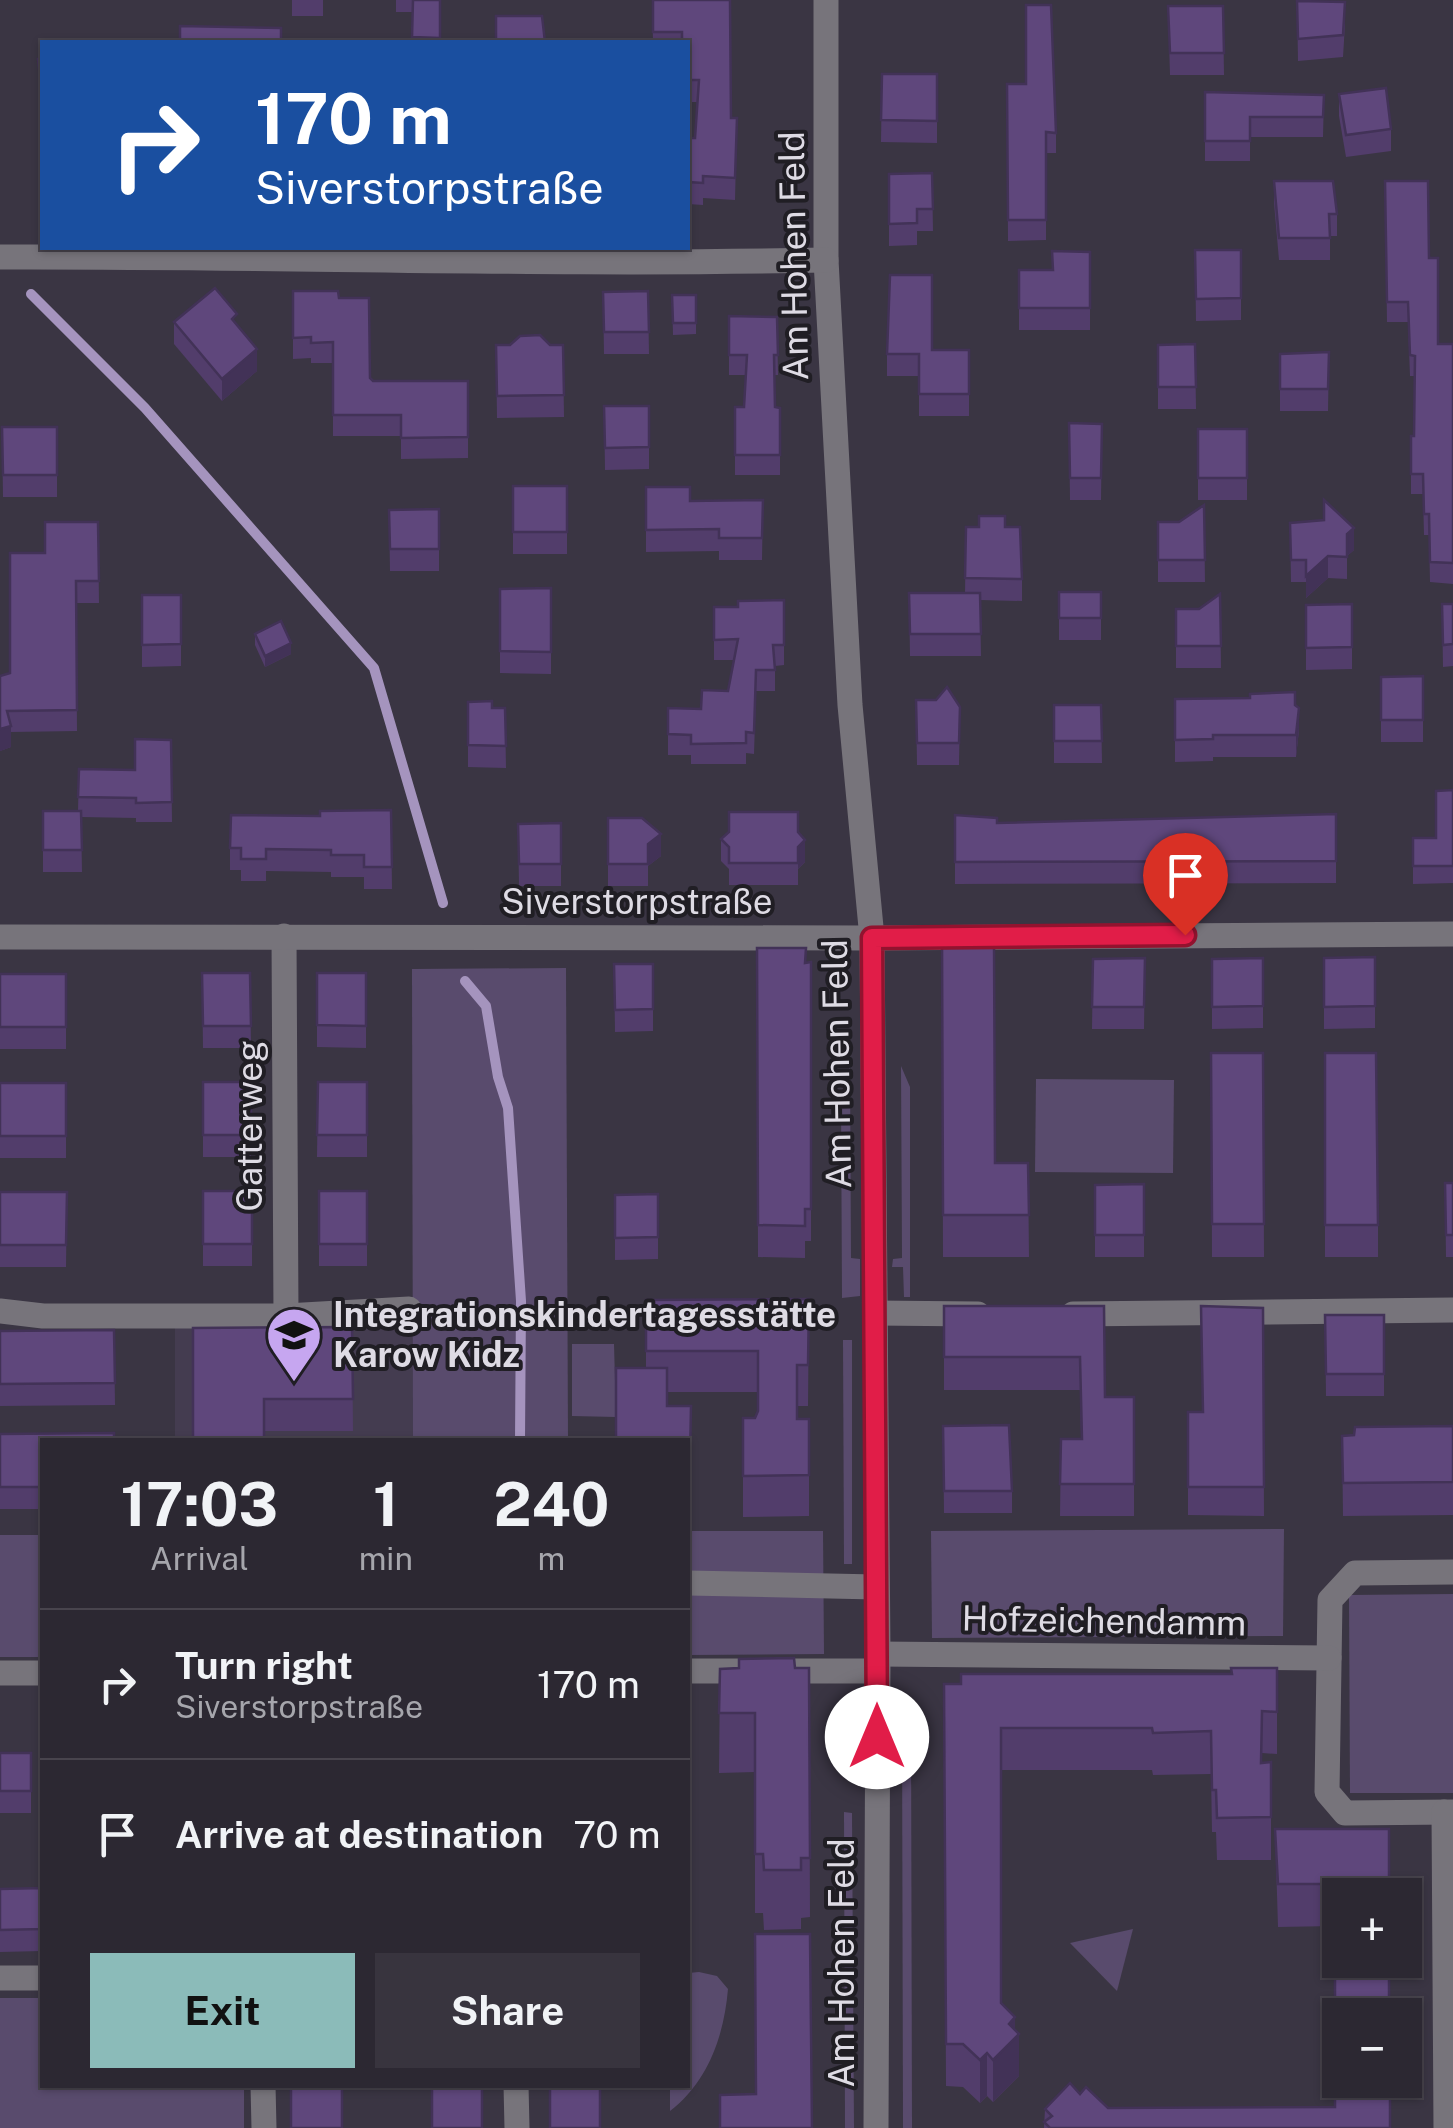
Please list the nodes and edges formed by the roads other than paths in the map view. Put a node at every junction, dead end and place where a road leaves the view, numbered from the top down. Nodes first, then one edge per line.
1 (826, 0) edge
2 (0, 257) edge
3 (826, 260) junction
4 (1453, 934) edge
5 (284, 936) junction
6 (0, 938) edge
7 (872, 938) junction
8 (409, 1309) dead end
9 (1453, 1310) edge
10 (0, 1311) edge
11 (874, 1313) junction
12 (996, 1314) edge
13 (1055, 1314) edge
14 (286, 1316) junction
15 (1453, 1572) edge
16 (690, 1583) edge
17 (876, 1587) junction
18 (1329, 1658) junction
19 (878, 1662) junction
20 (690, 1671) edge
21 (0, 1673) edge
22 (40, 1673) edge
23 (1449, 1812) edge
24 (0, 1978) edge
25 (40, 1978) edge
26 (263, 2088) edge
27 (516, 2088) edge
28 (264, 2128) edge
29 (517, 2128) edge
30 (876, 2128) edge
31 (1446, 2128) edge

1 - 3 street, Am Hohen Feld
2 - 3 street
3 - 7 street, Am Hohen Feld
4 - 7 street, Siverstorpstraße
5 - 6 street, Siverstorpstraße
5 - 7 street, Siverstorpstraße
5 - 14 street, Gatterweg
7 - 11 street, Am Hohen Feld
8 - 14 street
9 - 13 street
10 - 14 street
11 - 12 street
11 - 17 street, Am Hohen Feld
15 - 18 street
16 - 17 street
17 - 19 street, Am Hohen Feld
18 - 19 street, Hofzeichendamm
18 - 23 street
19 - 20 street, Hofzeichendamm
19 - 30 street, Am Hohen Feld
21 - 22 street
23 - 31 street
24 - 25 street
26 - 28 street
27 - 29 street

